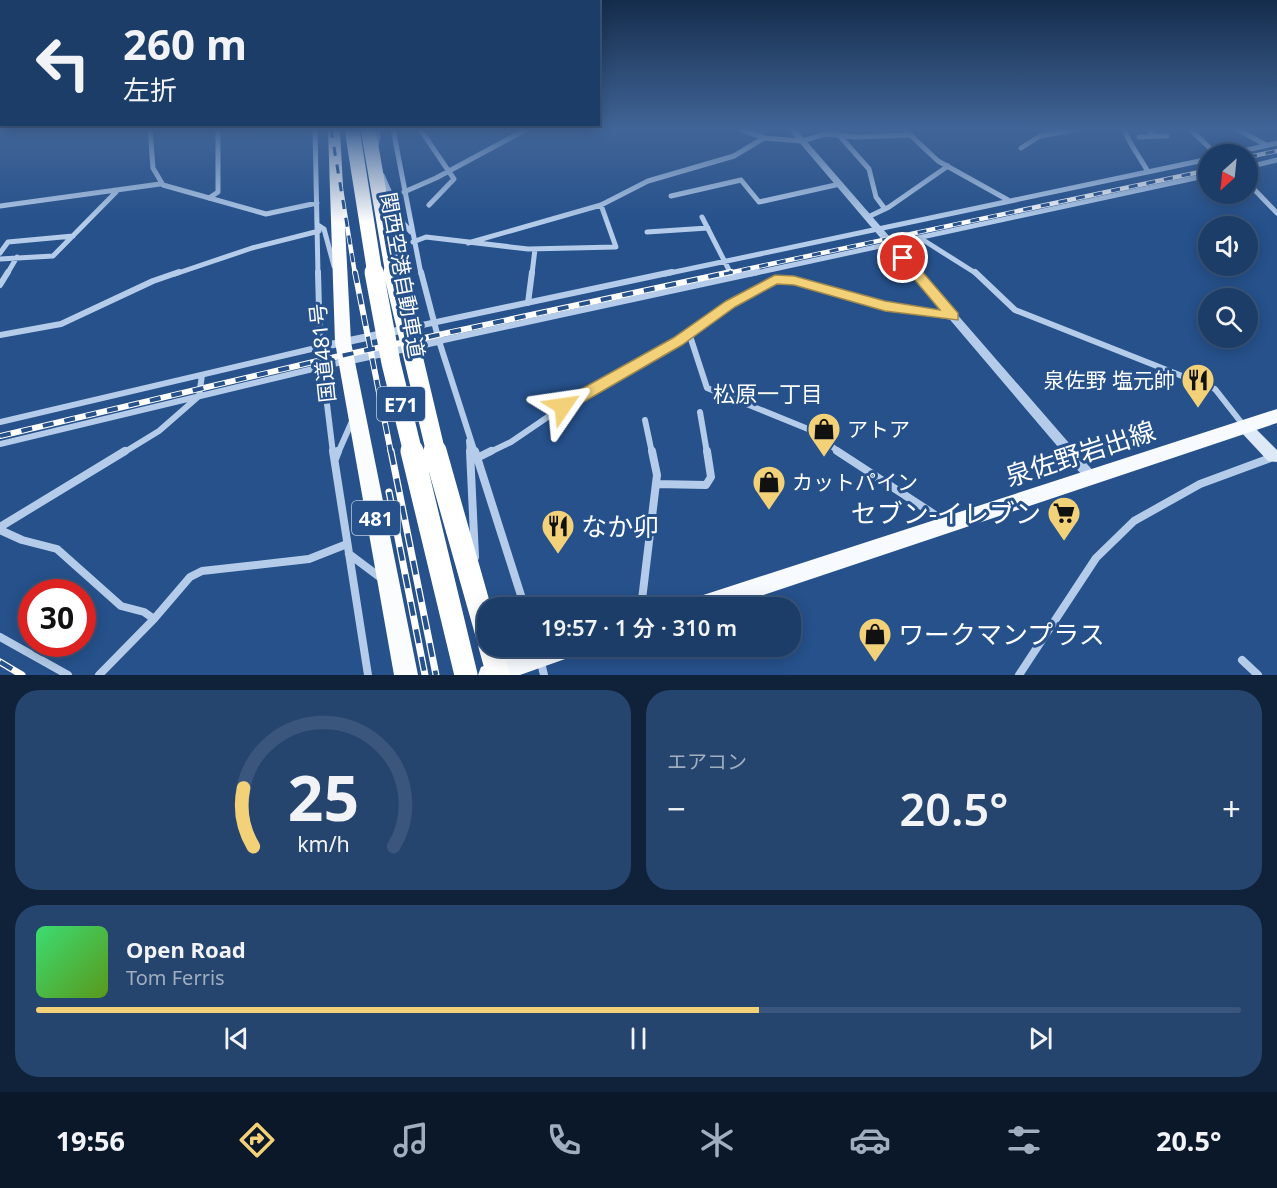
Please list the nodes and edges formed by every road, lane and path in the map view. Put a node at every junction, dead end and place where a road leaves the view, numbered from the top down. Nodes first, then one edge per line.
1 (152, 160) edge
2 (218, 160) edge
3 (316, 160) edge
4 (335, 160) edge
5 (357, 160) edge
6 (373, 160) edge
7 (377, 160) edge
8 (377, 160) edge
9 (398, 160) edge
10 (441, 160) edge
11 (469, 160) edge
12 (718, 160) edge
13 (819, 160) edge
14 (864, 160) edge
15 (939, 160) edge
16 (1142, 160) edge
17 (1275, 160) edge
18 (1198, 161) edge
19 (1258, 165) edge
20 (948, 166) junction
21 (448, 172) junction
22 (1148, 172) junction
23 (1198, 177) edge
24 (160, 184) junction
25 (840, 184) junction
26 (116, 191) junction
27 (404, 192) junction
28 (1258, 193) edge
29 (671, 196) dead end
30 (210, 198) junction
31 (1009, 200) junction
32 (317, 203) junction
33 (601, 204) junction
34 (429, 205) dead end
35 (0, 206) edge
36 (885, 209) junction
37 (1277, 213) edge
38 (702, 217) dead end
39 (868, 217) junction
40 (318, 228) junction
41 (708, 228) junction
42 (878, 228) junction
43 (411, 232) junction
44 (647, 232) dead end
45 (73, 236) junction
46 (919, 237) junction
47 (413, 242) junction
48 (468, 243) junction
49 (891, 244) junction
50 (535, 249) junction
51 (0, 253) edge
52 (17, 257) junction
53 (0, 259) edge
54 (726, 261) junction
55 (733, 277) junction
56 (0, 285) edge
57 (341, 293) junction
58 (528, 303) junction
59 (954, 317) junction
60 (434, 323) junction
61 (688, 333) junction
62 (0, 335) edge
63 (415, 337) junction
64 (439, 341) junction
65 (320, 347) junction
66 (345, 352) junction
67 (324, 366) junction
68 (202, 375) junction
69 (199, 396) junction
70 (700, 412) dead end
71 (355, 416) junction
72 (1277, 416) edge
73 (645, 420) dead end
74 (0, 422) edge
75 (1245, 427) junction
76 (469, 432) junction
77 (0, 444) edge
78 (1275, 457) edge
79 (477, 458) junction
80 (334, 459) junction
81 (1091, 477) junction
82 (656, 484) junction
83 (948, 524) junction
84 (0, 529) edge
85 (347, 544) junction
86 (349, 554) junction
87 (476, 566) junction
88 (389, 584) junction
89 (485, 597) edge
90 (521, 597) edge
91 (642, 597) edge
92 (727, 597) edge
93 (477, 598) edge
94 (154, 619) junction
95 (0, 637) edge
96 (541, 660) edge
97 (1242, 660) dead end
98 (500, 668) edge
99 (68, 675) edge
100 (99, 675) edge
101 (368, 675) edge
102 (406, 675) edge
103 (466, 675) edge
104 (1019, 675) edge
105 (1258, 675) edge

1 - 24 street
2 - 30 street
3 - 32 street
4 - 57 highway, 国道481号 / 481
5 - 103 highway, 関西空港自動車道 / E71, bridge
6 - 93 highway, 関西空港自動車道 / E71, bridge
7 - 43 street
8 - 63 highway
9 - 27 street
10 - 21 street
11 - 21 street
12 - 33 street
13 - 25 street
14 - 36 street
15 - 20 street
16 - 22 street
17 - 19 street
18 - 22 street
20 - 31 street
20 - 36 street
21 - 27 street
21 - 34 street
22 - 31 street
23 - 46 street
24 - 26 street
24 - 30 street
25 - 29 street
25 - 39 street
26 - 35 street
26 - 45 street
27 - 43 street
28 - 37 street
30 - 32 street
31 - 42 street
32 - 40 street
33 - 48 street
33 - 50 street
36 - 39 street
38 - 41 street
39 - 42 street
40 - 57 street
40 - 62 street
40 - 65 street
41 - 44 street
41 - 54 street
42 - 49 street
42 - 54 street
43 - 47 street
45 - 51 street
45 - 52 street
46 - 49 street
46 - 75 street
47 - 48 street
47 - 60 street
48 - 50 street
49 - 55 street
49 - 59 street
50 - 58 street
52 - 53 street
52 - 56 street
54 - 55 street
54 - 58 street
55 - 64 street
57 - 66 highway, 国道481号 / 481
58 - 60 street
59 - 61 street
59 - 81 street
60 - 63 street
60 - 64 street
61 - 79 street
61 - 83 street
63 - 64 street
63 - 66 street
63 - 66 street
63 - 87 highway
64 - 76 street
65 - 66 street
65 - 67 street
65 - 68 street
66 - 67 street
66 - 71 highway, 国道481号 / 481
67 - 69 street
67 - 80 street
68 - 69 street
68 - 74 street
69 - 77 street
69 - 84 street
70 - 82 street
71 - 80 street
71 - 88 highway, 国道481号 / 481
72 - 75 main road, 泉佐野岩出線
73 - 82 street
75 - 78 main road
75 - 81 main road, 泉佐野岩出線
76 - 79 street
76 - 87 street
78 - 104 street
79 - 90 street
80 - 85 street
81 - 83 main road, 泉佐野岩出線
82 - 91 street
83 - 92 main road, 泉佐野岩出線
84 - 94 street
85 - 86 street
85 - 94 street
86 - 88 street
86 - 101 street
87 - 89 highway
88 - 102 highway, 国道481号 / 481
94 - 100 street
95 - 99 street
96 - 98 main road
97 - 105 street

